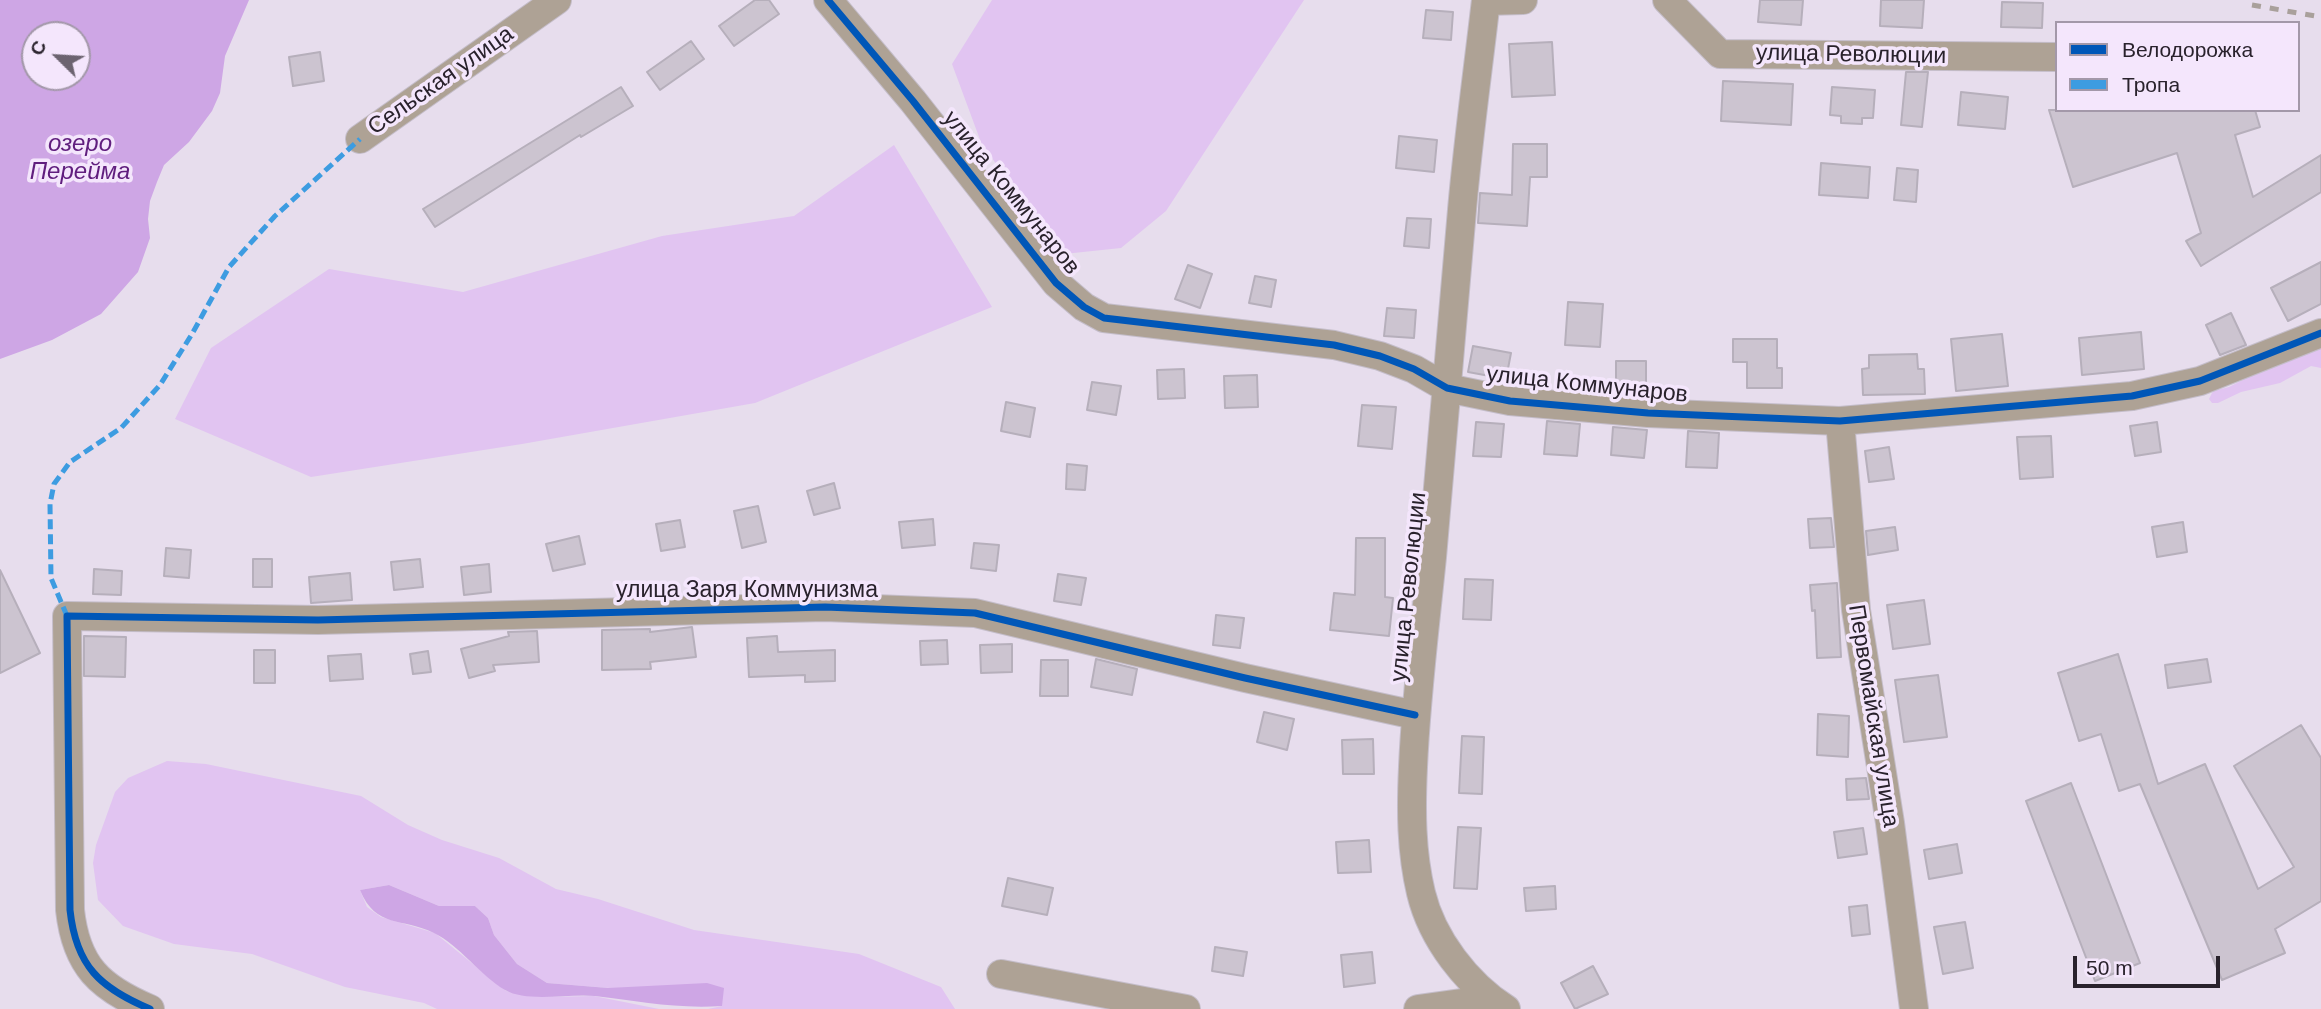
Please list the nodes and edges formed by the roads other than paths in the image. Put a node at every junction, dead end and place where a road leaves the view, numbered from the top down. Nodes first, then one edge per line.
1 (557, 0) edge
2 (828, 0) edge
3 (1523, 0) edge
4 (1667, 0) edge
5 (1486, 1) edge
6 (2055, 57) edge
7 (360, 139) dead end
8 (2321, 333) edge
9 (1447, 388) junction
10 (1840, 421) junction
11 (1415, 715) junction
12 (1001, 974) dead end
13 (1498, 1004) edge
14 (150, 1009) edge
15 (1186, 1009) edge
16 (1418, 1009) edge
17 (1914, 1009) edge

1 - 7 street, Сельская улица
2 - 9 street, улица Коммунаров
3 - 5 street, улица Революции
4 - 6 street, улица Революции
5 - 9 street, улица Революции
8 - 10 street, улица Коммунаров
9 - 10 street, улица Коммунаров
9 - 11 street, улица Революции
10 - 17 street, Первомайская улица
11 - 13 street, улица Революции
11 - 14 street, улица Заря Коммунизма
12 - 15 street
13 - 16 street, улица Революции

